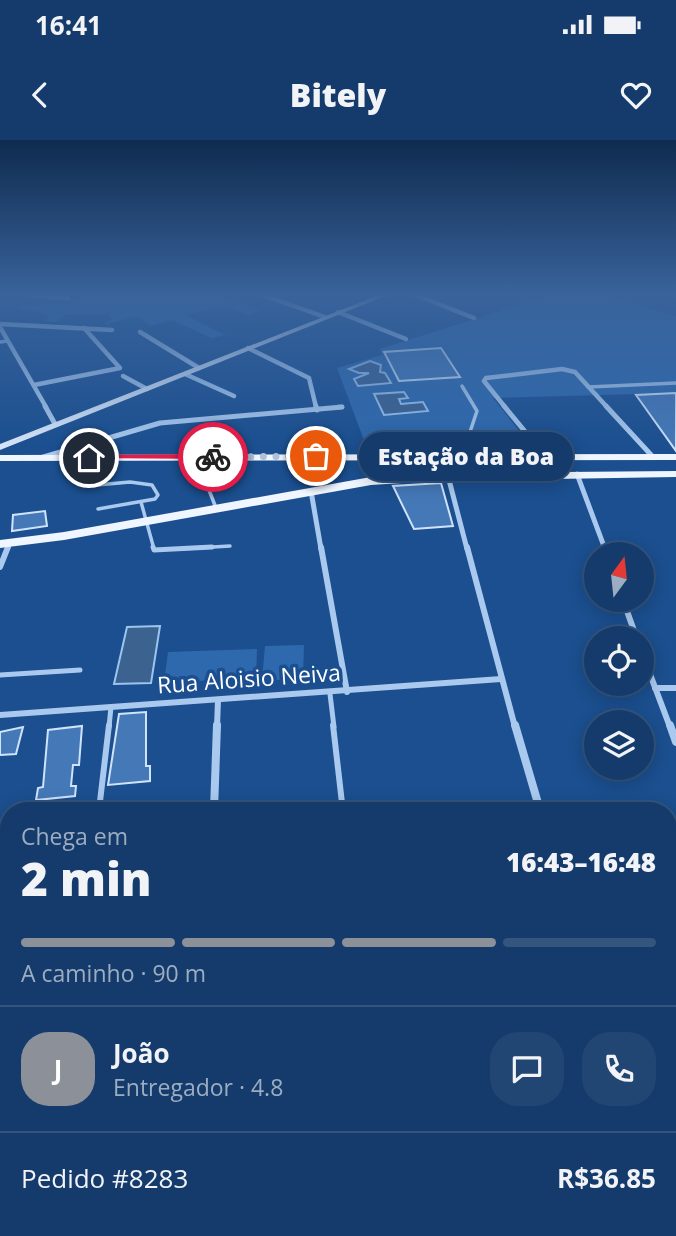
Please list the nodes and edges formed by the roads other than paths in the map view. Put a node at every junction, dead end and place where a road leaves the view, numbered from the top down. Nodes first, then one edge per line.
1 (11, 346) edge
2 (100, 346) edge
3 (163, 346) edge
4 (253, 346) edge
5 (248, 348) junction
6 (199, 368) junction
7 (185, 374) junction
8 (123, 376) dead end
9 (676, 383) edge
10 (34, 385) junction
11 (461, 386) dead end
12 (588, 387) junction
13 (147, 388) junction
14 (234, 396) dead end
15 (342, 407) dead end
16 (317, 410) junction
17 (55, 424) junction
18 (0, 447) edge
19 (425, 456) junction
20 (546, 457) junction
21 (653, 457) junction
22 (676, 457) edge
23 (0, 458) edge
24 (39, 458) junction
25 (473, 458) junction
26 (200, 467) dead end
27 (559, 474) junction
28 (577, 474) junction
29 (676, 474) edge
30 (432, 477) junction
31 (447, 477) junction
32 (484, 477) junction
33 (97, 485) dead end
34 (311, 491) junction
35 (141, 502) junction
36 (216, 508) junction
37 (98, 509) dead end
38 (147, 520) junction
39 (602, 542) edge
40 (5, 544) edge
41 (230, 546) dead end
42 (0, 567) edge
43 (80, 670) dead end
44 (0, 675) edge
45 (501, 679) junction
46 (655, 688) joint
47 (676, 688) edge
48 (347, 692) junction
49 (330, 694) junction
50 (218, 700) junction
51 (111, 707) junction
52 (0, 715) edge
53 (676, 742) edge
54 (101, 802) edge
55 (214, 802) edge
56 (342, 802) edge
57 (538, 802) edge

1 - 10 street
2 - 10 street
3 - 6 street
4 - 5 street
5 - 6 street
5 - 16 street
6 - 7 street
7 - 13 street
7 - 14 street
8 - 13 street
9 - 12 lane
10 - 17 street
11 - 25 lane
12 - 20 street
12 - 21 street
13 - 17 street
15 - 16 street
16 - 24 street
17 - 18 street
19 - 24 main road
19 - 25 main road
19 - 30 main road
20 - 21 main road
20 - 25 main road
21 - 22 main road
23 - 24 main road
25 - 27 main road
25 - 31 main road
25 - 32 main road
26 - 36 lane
27 - 28 main road
27 - 32 main road
28 - 29 main road
28 - 39 street
30 - 31 main road
30 - 34 main road
31 - 32 main road
31 - 45 street
33 - 35 lane
34 - 36 main road
34 - 48 street
35 - 37 lane
35 - 38 lane
36 - 38 main road
38 - 40 main road
38 - 41 lane
40 - 42 street
43 - 44 lane
45 - 48 street, Rua Aloisio Neiva
45 - 57 street
46 - 47 street
46 - 53 street
48 - 49 street, Rua Aloisio Neiva
49 - 50 street, Rua Aloisio Neiva
49 - 56 lane
50 - 51 street, Rua Aloisio Neiva
50 - 55 street
51 - 52 street, Rua Aloisio Neiva
51 - 54 lane

